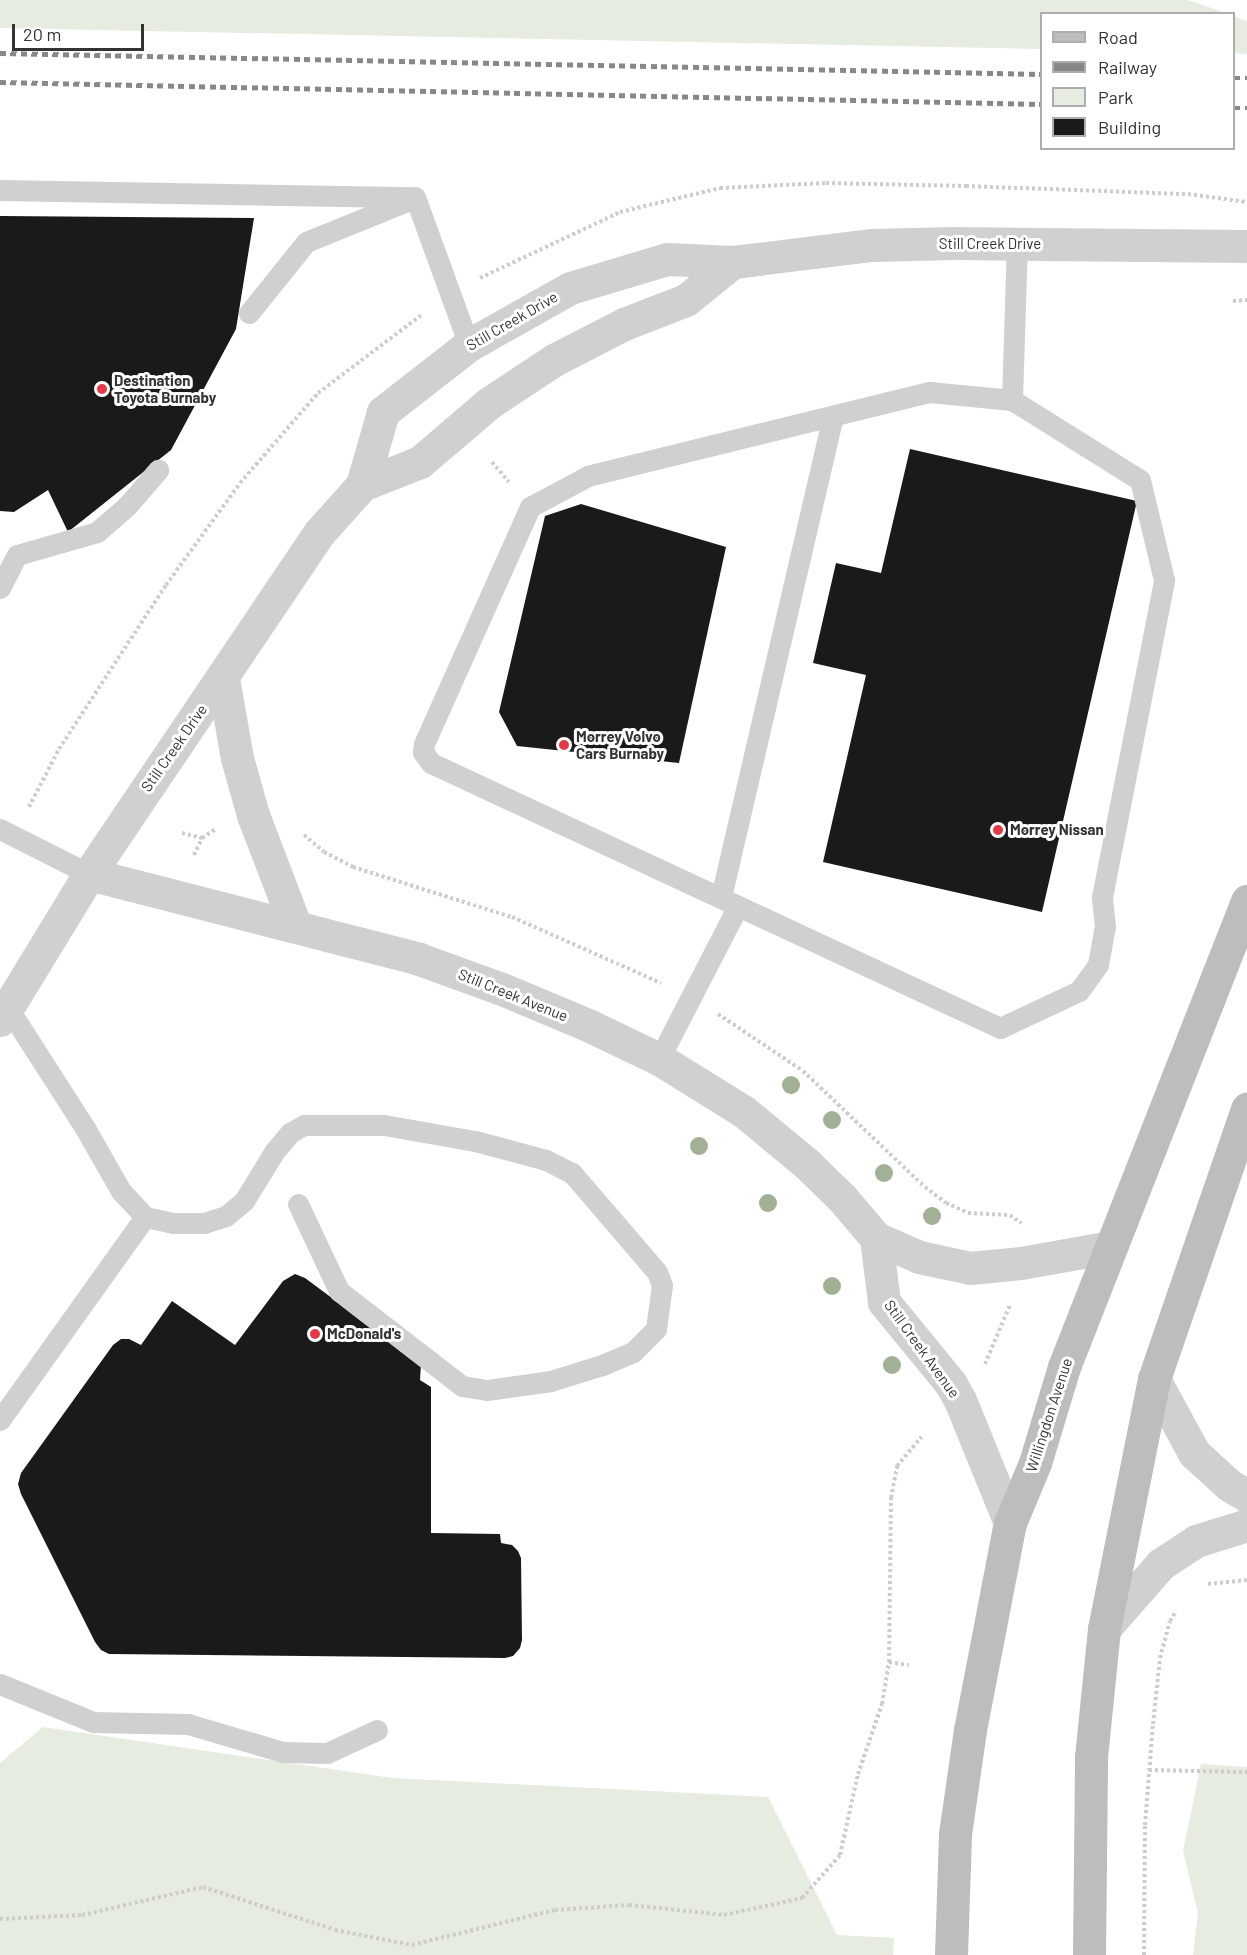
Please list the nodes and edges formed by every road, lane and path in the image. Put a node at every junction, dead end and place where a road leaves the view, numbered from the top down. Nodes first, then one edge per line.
1 (0, 190) edge
2 (415, 197) junction
3 (1017, 243) junction
4 (1247, 246) edge
5 (733, 262) junction
6 (1247, 300) edge
7 (1233, 301) dead end
8 (249, 312) dead end
9 (469, 345) junction
10 (1012, 400) junction
11 (833, 417) junction
12 (492, 462) dead end
13 (158, 470) dead end
14 (507, 479) dead end
15 (362, 485) junction
16 (0, 588) edge
17 (223, 678) junction
18 (59, 749) dead end
19 (30, 806) dead end
20 (0, 829) edge
21 (182, 833) dead end
22 (194, 855) dead end
23 (89, 874) junction
24 (729, 901) junction
25 (1247, 901) edge
26 (295, 925) junction
27 (4, 1014) edge
28 (659, 1059) junction
29 (1247, 1108) edge
30 (298, 1204) dead end
31 (145, 1217) junction
32 (876, 1238) junction
33 (1111, 1247) junction
34 (1014, 1294) dead end
35 (984, 1367) dead end
36 (1154, 1379) junction
37 (0, 1420) edge
38 (921, 1437) dead end
39 (1247, 1496) edge
40 (1010, 1523) junction
41 (1247, 1525) edge
42 (1247, 1580) edge
43 (1200, 1587) dead end
44 (1182, 1601) dead end
45 (1104, 1629) junction
46 (889, 1662) junction
47 (909, 1665) dead end
48 (0, 1684) edge
49 (377, 1730) dead end
50 (1149, 1770) junction
51 (1247, 1772) edge
52 (0, 1919) edge
53 (951, 1948) edge
54 (1089, 1948) edge
55 (1144, 1955) edge

1 - 2 lane
2 - 8 lane
2 - 9 lane
3 - 4 street, Still Creek Drive
3 - 5 street, Still Creek Drive
3 - 10 lane
5 - 9 street, Still Creek Drive
5 - 15 street, Still Creek Drive
6 - 7 path
9 - 15 street, Still Creek Drive
10 - 11 lane
10 - 24 lane
11 - 24 lane
11 - 24 lane
12 - 14 path
13 - 16 lane
15 - 17 street, Still Creek Drive
17 - 23 street, Still Creek Drive
17 - 26 street
18 - 19 path
20 - 23 lane
21 - 22 path
23 - 26 street, Still Creek Avenue
23 - 27 street, Still Creek Drive
24 - 28 lane
25 - 33 main road, Willingdon Avenue
26 - 28 street, Still Creek Avenue
27 - 31 lane
28 - 32 street, Still Creek Avenue
29 - 36 main road
30 - 31 lane
31 - 37 lane
32 - 33 street, Still Creek Avenue
32 - 40 street, Still Creek Avenue
33 - 40 main road, Willingdon Avenue
34 - 35 path
36 - 39 street
36 - 45 main road
38 - 46 path
40 - 53 main road, Willingdon Avenue
41 - 45 street
42 - 43 path
44 - 50 path
45 - 54 main road
46 - 47 path
46 - 52 path
48 - 49 lane
50 - 51 path
50 - 55 path

